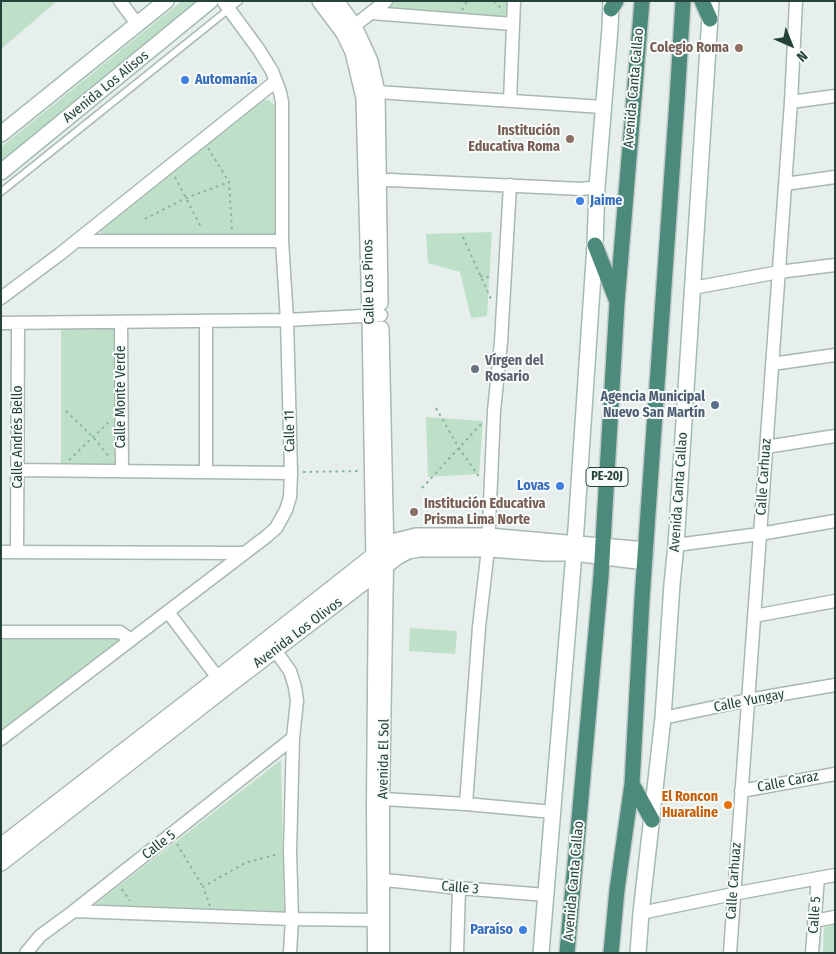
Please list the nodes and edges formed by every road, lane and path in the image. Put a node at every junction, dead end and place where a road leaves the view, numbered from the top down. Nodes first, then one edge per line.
1 (120, 1) edge
2 (166, 1) edge
3 (210, 1) edge
4 (320, 1) edge
5 (336, 1) edge
6 (386, 1) edge
7 (514, 1) edge
8 (642, 1) edge
9 (682, 1) edge
10 (702, 1) edge
11 (711, 1) edge
12 (796, 1) edge
13 (230, 4) edge
14 (613, 4) edge
15 (371, 13) junction
16 (710, 19) junction
17 (137, 24) junction
18 (513, 24) junction
19 (354, 26) junction
20 (276, 81) junction
21 (377, 92) junction
22 (835, 96) edge
23 (510, 101) junction
24 (791, 102) junction
25 (603, 107) junction
26 (1, 134) edge
27 (203, 139) junction
28 (170, 166) junction
29 (1, 172) edge
30 (835, 177) edge
31 (378, 181) junction
32 (229, 182) junction
33 (786, 184) junction
34 (510, 185) junction
35 (597, 187) junction
36 (2, 190) edge
37 (186, 198) junction
38 (145, 219) dead end
39 (463, 238) dead end
40 (76, 241) junction
41 (208, 241) junction
42 (233, 241) junction
43 (282, 241) junction
44 (596, 245) junction
45 (835, 265) edge
46 (779, 272) junction
47 (693, 288) junction
48 (1, 298) edge
49 (491, 299) dead end
50 (617, 303) junction
51 (376, 316) junction
52 (287, 320) junction
53 (206, 321) junction
54 (121, 322) junction
55 (1, 323) edge
56 (18, 323) junction
57 (835, 354) edge
58 (772, 364) junction
59 (436, 408) dead end
60 (121, 409) junction
61 (66, 411) dead end
62 (494, 411) junction
63 (835, 436) edge
64 (93, 437) junction
65 (766, 447) junction
66 (459, 448) junction
67 (18, 470) junction
68 (58, 471) junction
69 (372, 471) junction
70 (122, 472) junction
71 (206, 472) junction
72 (291, 473) junction
73 (422, 488) dead end
74 (490, 491) junction
75 (835, 522) edge
76 (760, 534) junction
77 (488, 543) junction
78 (676, 545) junction
79 (575, 548) junction
80 (1, 552) edge
81 (18, 552) junction
82 (379, 552) junction
83 (602, 552) junction
84 (243, 553) junction
85 (646, 556) junction
86 (381, 569) junction
87 (835, 601) edge
88 (168, 612) junction
89 (754, 616) junction
90 (1, 632) edge
91 (132, 640) junction
92 (275, 650) junction
93 (218, 678) junction
94 (835, 685) edge
95 (748, 700) junction
96 (663, 718) junction
97 (293, 738) junction
98 (1, 739) edge
99 (835, 774) edge
100 (632, 784) junction
101 (741, 791) junction
102 (383, 799) junction
103 (466, 804) junction
104 (553, 812) junction
105 (652, 820) junction
106 (172, 834) junction
107 (1, 846) edge
108 (290, 851) junction
109 (1, 863) edge
110 (835, 875) edge
111 (818, 878) junction
112 (116, 879) junction
113 (379, 881) junction
114 (203, 887) junction
115 (459, 888) junction
116 (733, 894) junction
117 (546, 895) junction
118 (74, 912) junction
119 (641, 912) junction
120 (138, 914) junction
121 (214, 916) junction
122 (835, 917) edge
123 (292, 919) junction
124 (374, 920) junction
125 (814, 921) junction
126 (26, 953) edge
127 (290, 953) edge
128 (374, 953) edge
129 (383, 953) edge
130 (457, 953) edge
131 (541, 953) edge
132 (567, 953) edge
133 (611, 953) edge
134 (638, 953) edge
135 (730, 953) edge
136 (812, 953) edge

1 - 17 street
2 - 17 street
3 - 29 street, Avenida Los Alisos
4 - 51 street, Calle Los Pinos
5 - 19 street, Calle Los Pinos
6 - 15 street
7 - 18 street
8 - 50 highway, Avenida Canta Callao / PE-20J
9 - 85 highway, Avenida Canta Callao
10 - 16 highway
11 - 16 street, Avenida Canta Callao
12 - 24 street, Calle Carhuaz
13 - 20 street, Calle 11
13 - 36 lane
14 - 25 street, Avenida Canta Callao
15 - 18 street
15 - 19 street
16 - 47 street, Avenida Canta Callao
17 - 26 street
18 - 23 street
19 - 21 street, Calle Los Pinos
20 - 27 street
20 - 43 street, Calle 11
21 - 23 street
21 - 31 street, Calle Los Pinos
22 - 24 street
23 - 25 street
24 - 33 street, Calle Carhuaz
25 - 35 street, Avenida Canta Callao
27 - 28 street
27 - 32 path
28 - 37 path
28 - 40 street
30 - 33 street
31 - 34 street
31 - 51 street, Calle Los Pinos
32 - 37 path
32 - 42 path
33 - 46 street, Calle Carhuaz
34 - 35 street
34 - 62 street
35 - 44 street, Avenida Canta Callao
37 - 38 path
37 - 41 path
39 - 49 path
40 - 41 street
40 - 48 street
41 - 42 street
42 - 43 street
43 - 52 street, Calle 11
44 - 50 highway
44 - 79 street, Avenida Canta Callao
45 - 46 street
46 - 47 street
46 - 58 street, Calle Carhuaz
47 - 78 street, Avenida Canta Callao
50 - 83 highway, Avenida Canta Callao / PE-20J
51 - 52 street
51 - 69 street, Calle Los Pinos
51 - 82 street, Calle Los Pinos
52 - 53 street
52 - 72 street, Calle 11
53 - 54 street
53 - 71 street
54 - 56 street
54 - 60 street, Calle Monte Verde
55 - 56 street
56 - 67 street, Calle Andrés Bello
57 - 58 street
58 - 65 street, Calle Carhuaz
59 - 66 path
60 - 64 path
60 - 70 street, Calle Monte Verde
61 - 64 path
62 - 66 path
62 - 74 street
63 - 65 street
64 - 68 path
64 - 70 path
65 - 76 street, Calle Carhuaz
66 - 73 path
66 - 74 path
67 - 68 street
67 - 81 street, Calle Andrés Bello
68 - 70 street
69 - 72 path
69 - 82 street, Calle Los Pinos
70 - 71 street
71 - 72 street
72 - 84 street, Calle 11
74 - 77 street
75 - 76 street
76 - 78 street
76 - 89 street, Calle Carhuaz
77 - 79 street, Avenida Los Olivos
77 - 82 street, Avenida Los Olivos
77 - 86 street, Avenida Los Olivos
77 - 103 street
78 - 96 street, Avenida Canta Callao
79 - 83 street, Avenida Los Olivos
79 - 104 street, Avenida Canta Callao
80 - 81 street
81 - 84 street
82 - 86 street, Calle Los Pinos
82 - 93 street, Avenida Los Olivos
83 - 85 street, Avenida Los Olivos
83 - 132 highway, Avenida Canta Callao / PE-20J
84 - 88 street, Calle 11
85 - 100 highway, Avenida Canta Callao
86 - 92 street, Avenida Los Olivos
86 - 102 street, Avenida El Sol
86 - 113 street, Avenida El Sol
87 - 89 street
88 - 91 street, Calle 11
88 - 93 street
89 - 95 street, Calle Carhuaz
90 - 91 street
91 - 98 street, Calle 11
92 - 97 street
92 - 109 street, Avenida Los Olivos
93 - 107 street, Avenida Los Olivos
94 - 95 street, Calle Yungay
95 - 96 street, Calle Yungay
95 - 101 street, Calle Carhuaz
96 - 105 street, Avenida Canta Callao
97 - 106 street, Calle 5
97 - 108 street
99 - 101 street, Calle Caraz
100 - 105 highway
100 - 133 highway, Avenida Canta Callao
101 - 116 street, Calle Carhuaz
102 - 103 street
102 - 113 street, Avenida El Sol
103 - 104 street
104 - 117 street, Avenida Canta Callao
105 - 119 street, Avenida Canta Callao
106 - 112 street, Calle 5
106 - 114 path
108 - 114 path
108 - 123 street
110 - 111 street
111 - 116 street
111 - 125 street, Calle 5
112 - 118 street, Calle 5
112 - 120 path
113 - 115 street, Calle 3
113 - 124 street, Avenida El Sol
113 - 129 street, Avenida El Sol
114 - 121 path
115 - 117 street, Calle 3
115 - 130 street
116 - 119 street
116 - 135 street, Calle Carhuaz
117 - 131 street, Avenida Canta Callao
118 - 120 street
118 - 126 street, Calle 5
119 - 134 street, Avenida Canta Callao
120 - 121 street
121 - 123 street
122 - 125 street
123 - 124 street
123 - 127 street
124 - 128 street, Avenida El Sol
125 - 136 street, Calle 5

